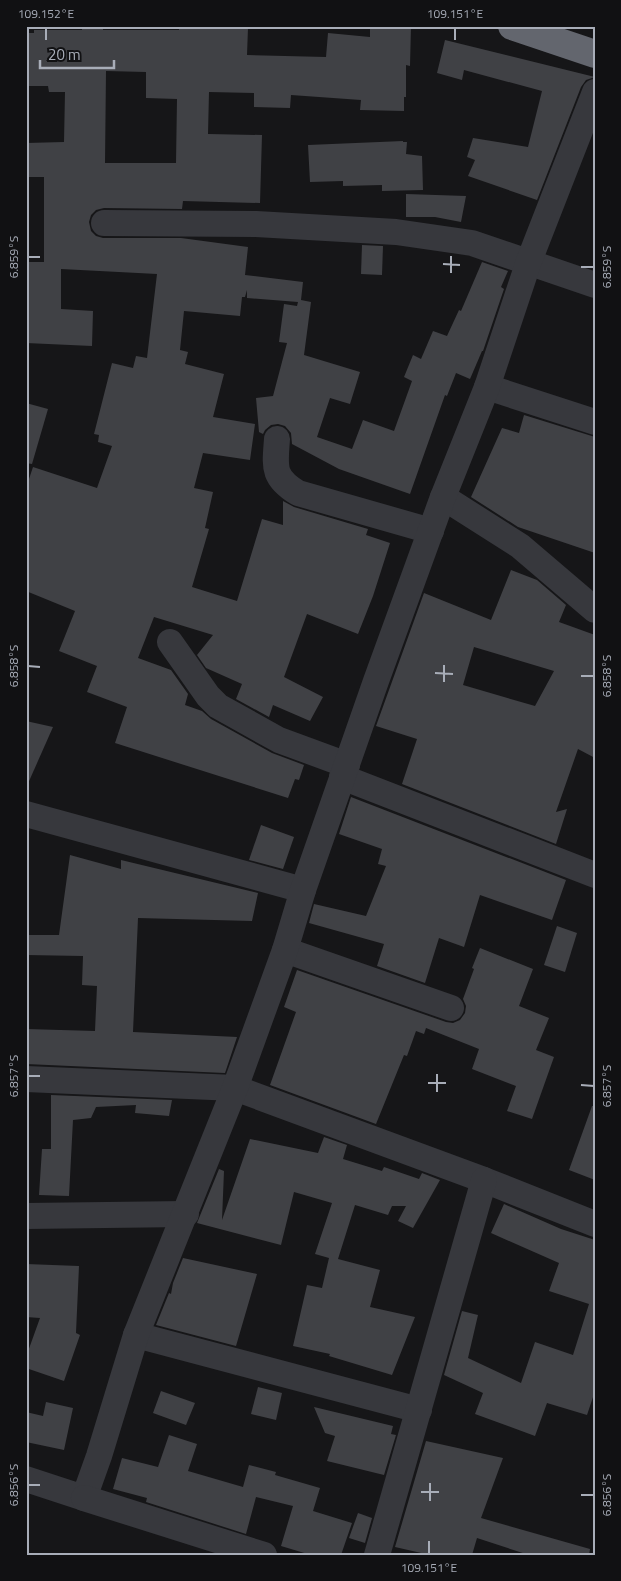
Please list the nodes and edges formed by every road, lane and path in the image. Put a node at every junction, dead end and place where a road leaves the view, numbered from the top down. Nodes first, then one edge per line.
1 (512, 26) edge
2 (595, 54) edge
3 (595, 92) edge
4 (104, 223) dead end
5 (529, 261) junction
6 (595, 285) edge
7 (487, 387) junction
8 (595, 422) edge
9 (277, 439) dead end
10 (443, 497) junction
11 (431, 530) junction
12 (595, 610) edge
13 (170, 642) dead end
14 (345, 771) junction
15 (26, 814) edge
16 (595, 875) edge
17 (302, 890) junction
18 (285, 950) junction
19 (451, 1008) dead end
20 (26, 1079) edge
21 (235, 1088) junction
22 (484, 1180) junction
23 (186, 1214) junction
24 (26, 1216) edge
25 (595, 1224) edge
26 (136, 1336) junction
27 (419, 1410) junction
28 (26, 1479) edge
29 (84, 1498) junction
30 (264, 1555) edge
31 (377, 1555) edge

1 - 2 highway
3 - 5 street
4 - 5 street
5 - 6 street
5 - 7 street
7 - 8 street
7 - 10 street
9 - 11 street
10 - 11 street
10 - 12 street
11 - 14 street
13 - 14 street
14 - 16 street
14 - 17 street
15 - 17 street
17 - 18 street
18 - 19 street
18 - 21 street
20 - 21 street
21 - 22 street
21 - 23 street
22 - 25 street
22 - 27 street
23 - 24 street
23 - 26 street
26 - 27 street
26 - 29 street
27 - 31 street
28 - 29 street
29 - 30 street

